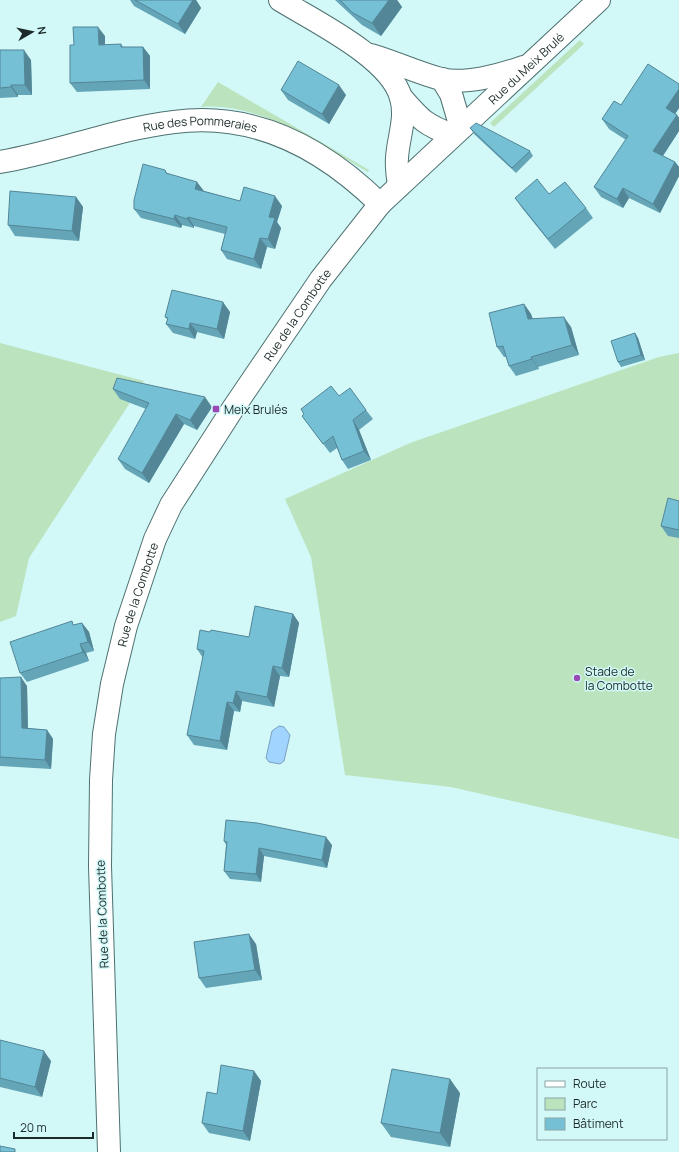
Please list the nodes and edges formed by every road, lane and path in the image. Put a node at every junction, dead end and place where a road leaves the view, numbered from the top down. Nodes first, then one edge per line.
1 (280, 0) edge
2 (599, 0) edge
3 (370, 55) junction
4 (529, 65) junction
5 (442, 80) junction
6 (401, 97) junction
7 (457, 131) junction
8 (0, 162) edge
9 (399, 186) junction
10 (380, 204) junction
11 (109, 1152) edge

1 - 3 street
2 - 4 street, Rue du Meix Brulé
3 - 5 street
3 - 6 street
4 - 5 street
4 - 7 street, Rue du Meix Brulé
5 - 7 street
6 - 7 street
6 - 9 street
7 - 9 street, Rue de la Combotte
8 - 10 street, Rue des Pommeraies
9 - 10 street, Rue de la Combotte
10 - 11 street, Rue de la Combotte

